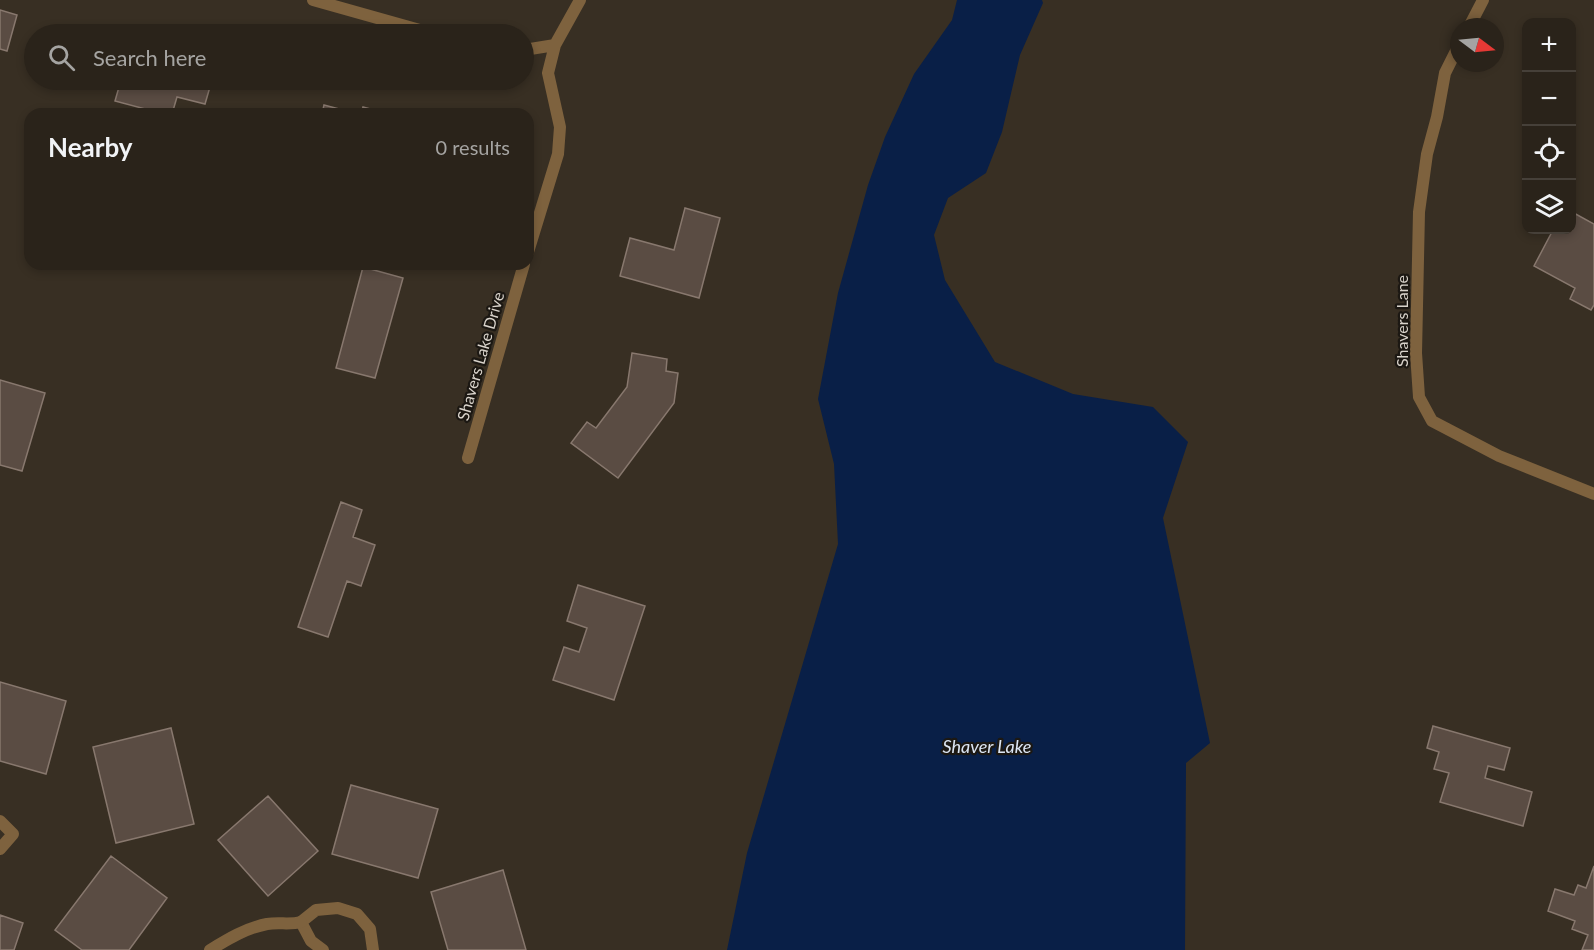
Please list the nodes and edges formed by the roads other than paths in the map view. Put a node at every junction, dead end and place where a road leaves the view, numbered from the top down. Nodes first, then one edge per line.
1 (313, 0) edge
2 (580, 0) edge
3 (1483, 0) edge
4 (1473, 18) edge
5 (398, 24) edge
6 (555, 45) junction
7 (534, 48) edge
8 (1450, 62) edge
9 (534, 232) edge
10 (522, 270) edge
11 (468, 458) dead end
12 (1594, 494) edge
13 (0, 821) edge
14 (0, 849) edge
15 (301, 922) junction
16 (210, 950) edge
17 (323, 950) edge
18 (373, 950) edge

1 - 5 street
2 - 6 street
3 - 4 street
6 - 7 street
6 - 9 street
8 - 12 street, Shavers Lane
10 - 11 street, Shavers Lake Drive
13 - 14 street
15 - 16 street
15 - 17 street
15 - 18 street

